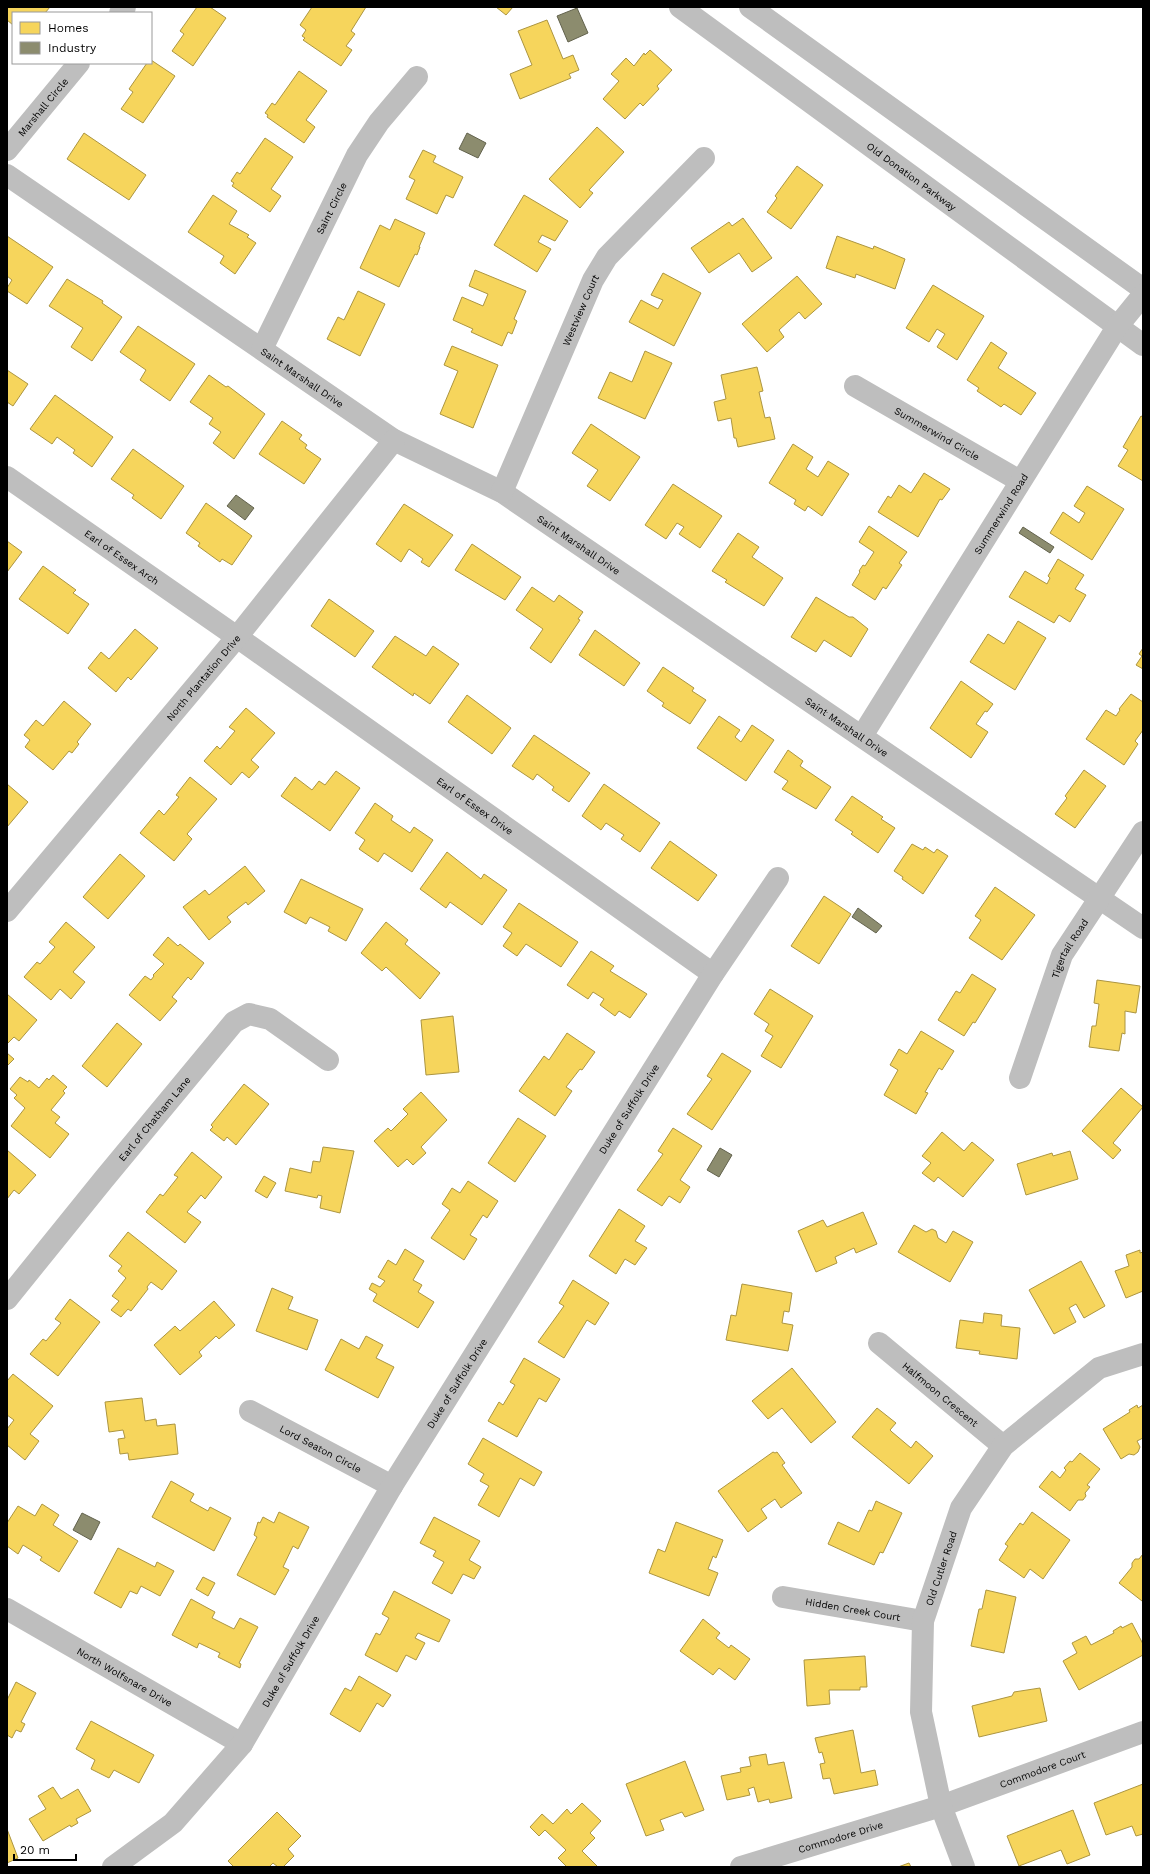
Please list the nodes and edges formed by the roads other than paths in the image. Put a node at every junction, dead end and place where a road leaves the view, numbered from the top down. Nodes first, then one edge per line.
1 (680, 7) edge
2 (750, 7) edge
3 (78, 64) edge
4 (417, 77) dead end
5 (7, 150) edge
6 (704, 158) dead end
7 (7, 175) edge
8 (1143, 289) edge
9 (1143, 295) edge
10 (1117, 327) junction
11 (1143, 346) edge
12 (262, 349) junction
13 (855, 386) dead end
14 (394, 440) junction
15 (7, 477) edge
16 (1020, 481) junction
17 (502, 492) junction
18 (237, 637) junction
19 (862, 736) junction
20 (1143, 832) edge
21 (778, 878) dead end
22 (1098, 898) junction
23 (7, 911) edge
24 (1143, 928) edge
25 (713, 974) junction
26 (328, 1060) dead end
27 (1020, 1078) dead end
28 (7, 1299) edge
29 (879, 1343) dead end
30 (1143, 1354) edge
31 (250, 1411) dead end
32 (1003, 1446) junction
33 (392, 1486) junction
34 (782, 1597) dead end
35 (7, 1609) edge
36 (923, 1621) junction
37 (1143, 1732) edge
38 (242, 1744) junction
39 (941, 1806) junction
40 (113, 1867) edge
41 (741, 1867) edge
42 (964, 1867) edge

1 - 10 street, Old Donation Parkway
2 - 8 street
3 - 5 street, Marshall Circle
4 - 12 street, Saint Circle
6 - 17 street, Westview Court
7 - 12 street, Saint Marshall Drive
9 - 10 street, Summerwind Road
10 - 11 street, Old Donation Parkway
10 - 16 street, Summerwind Road
12 - 14 street, Saint Marshall Drive
13 - 16 street, Summerwind Circle
14 - 17 street, Saint Marshall Drive
14 - 18 street, North Plantation Drive
15 - 18 street, Earl of Essex Arch
16 - 19 street, Summerwind Road
17 - 19 street, Saint Marshall Drive
18 - 23 street, North Plantation Drive
18 - 25 street, Earl of Essex Drive
19 - 22 street, Saint Marshall Drive
20 - 22 street, Tigertail Road
21 - 25 street, Duke of Suffolk Drive
22 - 24 street, Saint Marshall Drive
22 - 27 street, Tigertail Road
25 - 33 street, Duke of Suffolk Drive
26 - 28 street, Earl of Chatham Lane
29 - 32 street, Halfmoon Crescent
30 - 32 street, Old Cutler Road
31 - 33 street, Lord Seaton Circle
32 - 36 street, Old Cutler Road
33 - 38 street, Duke of Suffolk Drive
34 - 36 street, Hidden Creek Court
35 - 38 street, North Wolfsnare Drive
36 - 39 street, Old Cutler Road
37 - 39 street, Commodore Court
38 - 40 street, Duke of Suffolk Drive
39 - 41 street, Commodore Drive
39 - 42 street, Old Cutler Road

